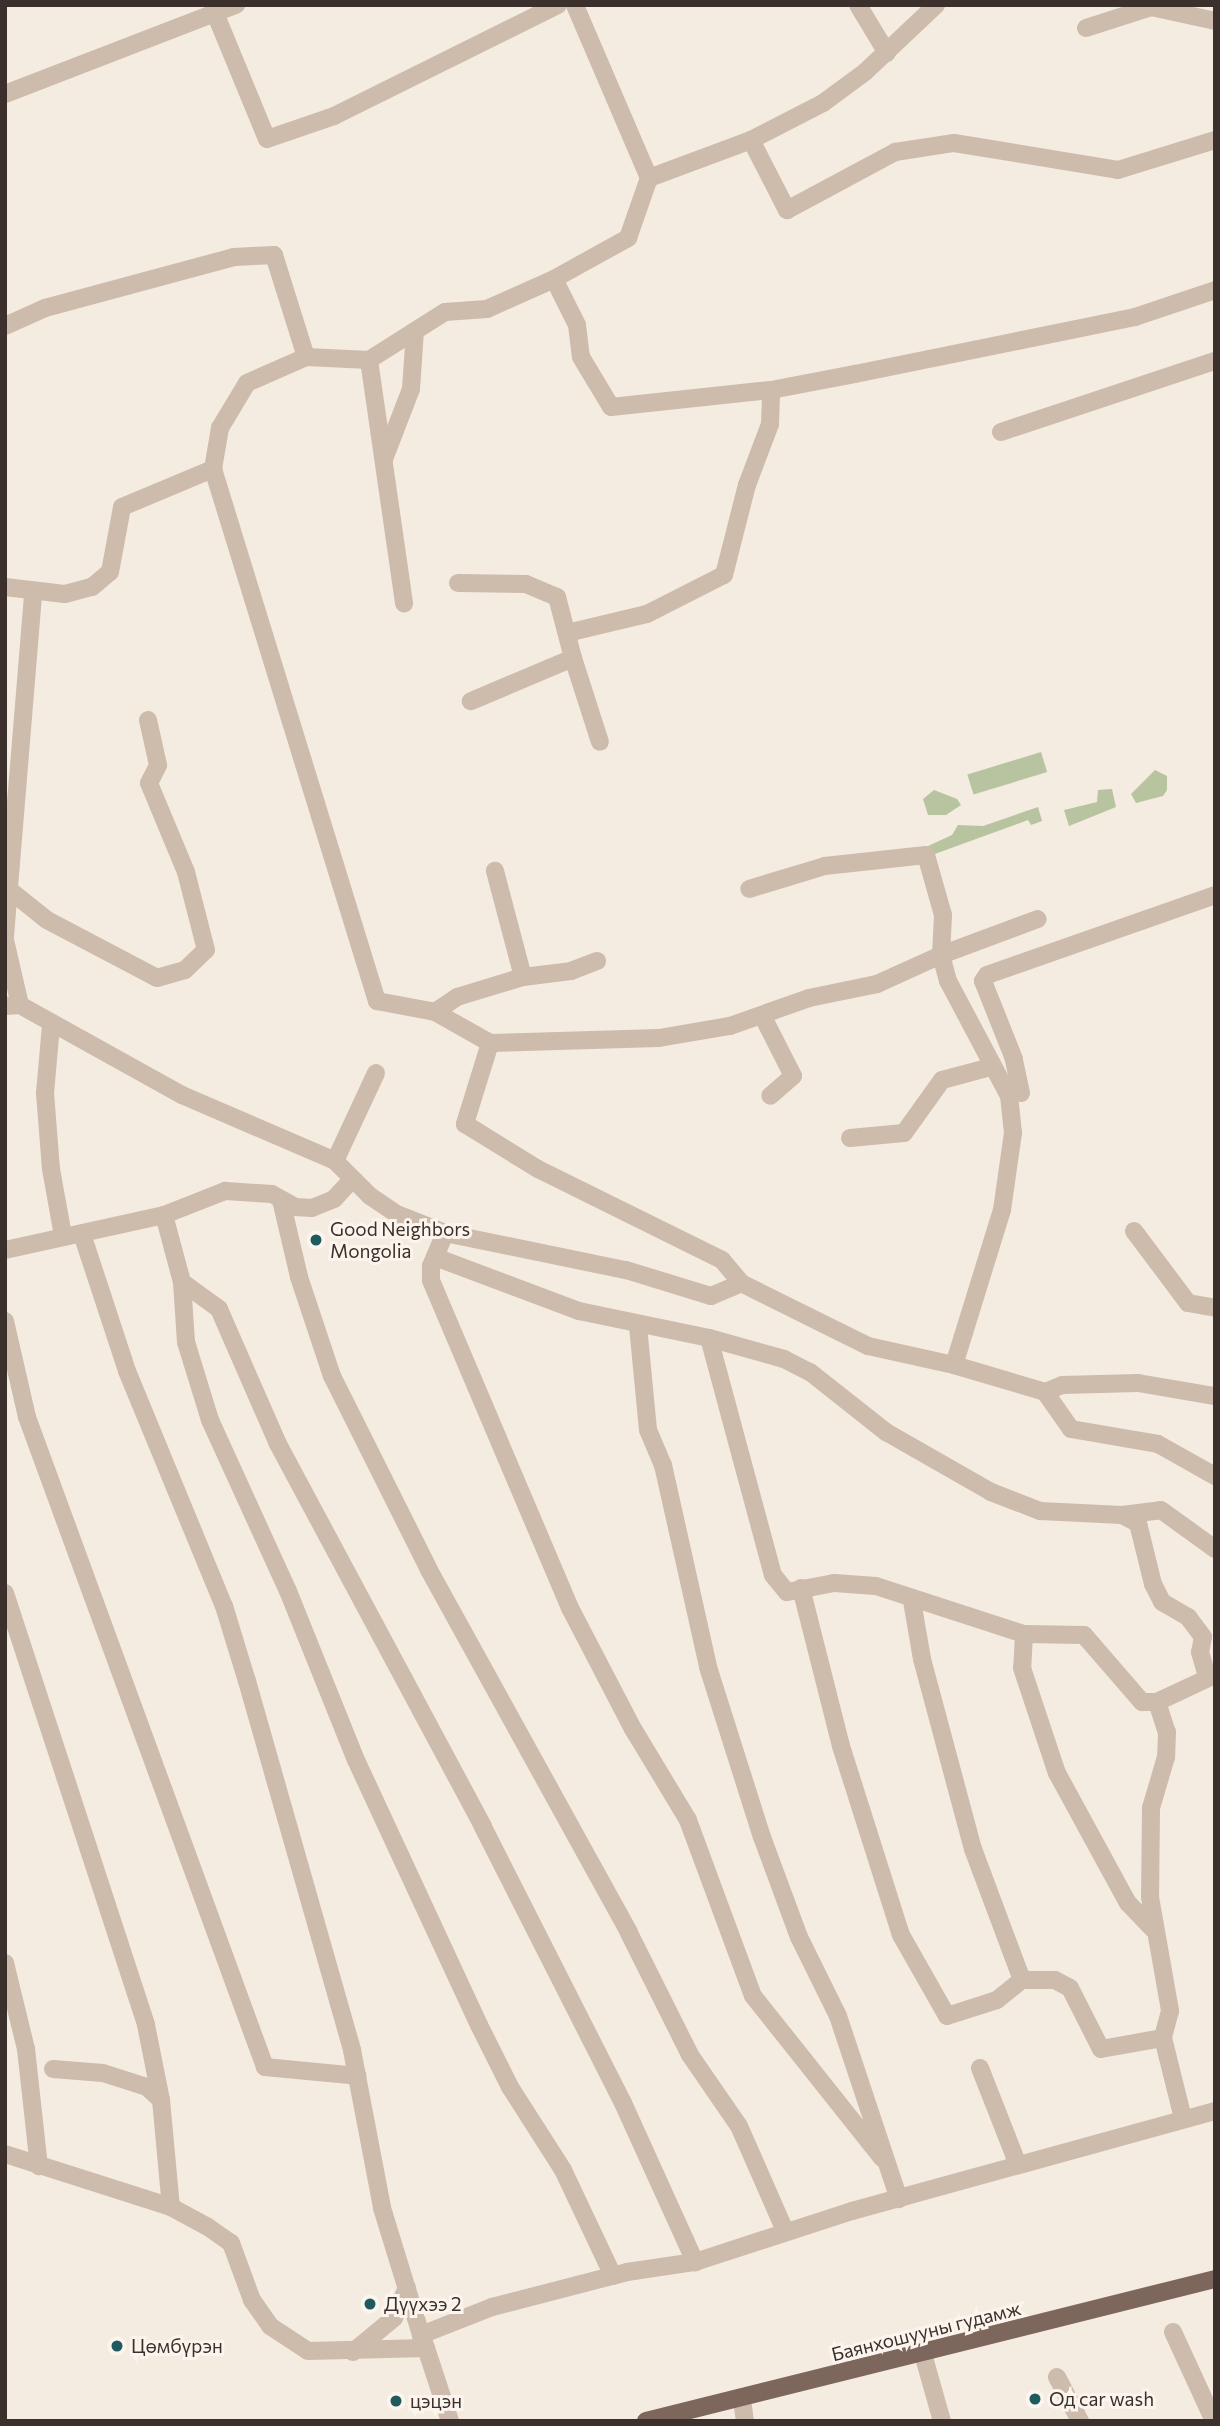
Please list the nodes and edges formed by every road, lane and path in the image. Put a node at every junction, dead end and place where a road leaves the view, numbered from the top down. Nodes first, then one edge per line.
1 (236, 5) edge
2 (558, 5) edge
3 (575, 5) edge
4 (858, 5) edge
5 (936, 5) edge
6 (215, 13) junction
7 (1215, 21) edge
8 (1086, 28) dead end
9 (887, 53) junction
10 (5, 94) edge
11 (751, 140) junction
12 (1215, 140) edge
13 (649, 178) junction
14 (554, 279) junction
15 (1215, 290) edge
16 (5, 326) edge
17 (415, 331) junction
18 (306, 356) junction
19 (369, 360) junction
20 (1215, 361) edge
21 (771, 390) junction
22 (1001, 432) dead end
23 (384, 461) junction
24 (213, 469) junction
25 (458, 583) dead end
26 (5, 587) edge
27 (33, 593) junction
28 (404, 603) dead end
29 (567, 633) junction
30 (573, 658) junction
31 (471, 701) dead end
32 (148, 720) dead end
33 (600, 742) dead end
34 (495, 871) dead end
35 (7, 888) junction
36 (748, 890) dead end
37 (1215, 895) edge
38 (1038, 919) dead end
39 (5, 938) edge
40 (941, 955) junction
41 (597, 961) dead end
42 (523, 977) junction
43 (13, 1006) edge
44 (435, 1012) junction
45 (763, 1017) junction
46 (51, 1025) junction
47 (490, 1044) junction
48 (991, 1068) junction
49 (376, 1073) dead end
50 (1021, 1093) dead end
51 (770, 1096) dead end
52 (850, 1138) dead end
53 (335, 1161) junction
54 (352, 1180) junction
55 (281, 1200) junction
56 (164, 1215) junction
57 (1134, 1231) dead end
58 (445, 1233) junction
59 (82, 1234) junction
60 (63, 1236) junction
61 (5, 1250) edge
62 (435, 1257) junction
63 (182, 1282) junction
64 (741, 1283) junction
65 (1215, 1308) edge
66 (5, 1321) edge
67 (638, 1326) junction
68 (709, 1338) junction
69 (954, 1365) junction
70 (1045, 1392) junction
71 (1215, 1395) edge
72 (1215, 1476) edge
73 (1122, 1515) junction
74 (1215, 1549) edge
75 (801, 1588) junction
76 (5, 1593) edge
77 (912, 1601) junction
78 (1024, 1634) junction
79 (1211, 1676) edge
80 (1157, 1702) junction
81 (1153, 1929) junction
82 (5, 1963) edge
83 (1022, 1980) junction
84 (1163, 2038) junction
85 (981, 2068) dead end
86 (53, 2069) dead end
87 (358, 2076) junction
88 (162, 2100) junction
89 (1215, 2112) edge
90 (1183, 2118) junction
91 (5, 2154) edge
92 (882, 2158) junction
93 (1018, 2165) junction
94 (39, 2166) junction
95 (899, 2199) junction
96 (171, 2207) junction
97 (785, 2231) junction
98 (695, 2262) junction
99 (613, 2276) junction
100 (1215, 2279) edge
101 (407, 2288) junction
102 (1172, 2332) dead end
103 (423, 2342) junction
104 (353, 2352) junction
105 (923, 2354) junction
106 (1057, 2377) dead end
107 (742, 2400) junction
108 (687, 2417) edge
109 (450, 2421) edge
110 (646, 2421) edge
111 (745, 2421) edge
112 (942, 2421) edge
113 (1080, 2421) edge
114 (1214, 2421) edge

1 - 6 street
2 - 6 street
3 - 13 street
4 - 9 street
5 - 9 street
6 - 10 street
7 - 8 street
9 - 11 street
11 - 12 street
11 - 13 street
13 - 14 street
14 - 17 street
14 - 21 street
15 - 21 street
16 - 18 street
17 - 19 street
17 - 23 street
18 - 19 street
18 - 24 street
19 - 23 street
20 - 22 street
21 - 29 street
23 - 28 street
24 - 27 street
24 - 44 street
25 - 29 street
26 - 27 street
27 - 35 street
29 - 30 street
30 - 31 street
30 - 33 street
32 - 35 street
34 - 42 street
35 - 39 street
36 - 40 street
37 - 50 street
38 - 40 street
39 - 43 street
40 - 45 street
40 - 48 street
41 - 42 street
42 - 44 street
43 - 46 street
44 - 47 street
45 - 47 street
45 - 51 street
46 - 53 street
46 - 60 street
47 - 64 street
48 - 52 street
48 - 69 street
49 - 53 street
53 - 54 street
54 - 55 street
54 - 58 street
55 - 56 street
55 - 97 street
56 - 59 street
56 - 63 street
57 - 65 street
58 - 62 street
58 - 64 street
59 - 60 street
59 - 87 street
60 - 61 street
62 - 67 street
62 - 92 street
63 - 98 street
63 - 99 street
64 - 69 street
66 - 87 street
67 - 68 street
67 - 92 street
68 - 73 street
68 - 75 street
69 - 70 street
70 - 71 street
70 - 72 street
73 - 74 street
73 - 79 street
75 - 77 street
75 - 83 street
76 - 88 street
77 - 78 street
77 - 83 street
78 - 80 street
78 - 81 street
79 - 80 street
80 - 81 street
81 - 84 street
82 - 94 street
83 - 84 street
84 - 90 street
85 - 93 street
86 - 88 street
87 - 101 street
88 - 96 street
89 - 90 street
90 - 93 street
91 - 94 street
92 - 95 street
93 - 95 street
94 - 96 street
95 - 97 street
96 - 104 street
97 - 98 street
98 - 99 street
99 - 103 street
100 - 105 main road, Баянхошууны гудамж
101 - 103 street
101 - 104 street
102 - 114 street
103 - 104 street
103 - 109 street
105 - 107 main road, Баянхошууны гудамж
105 - 112 street
106 - 113 street
107 - 108 main road, Баянхошууны гудамж
107 - 111 street
108 - 110 main road, Баянхошууны гудамж

